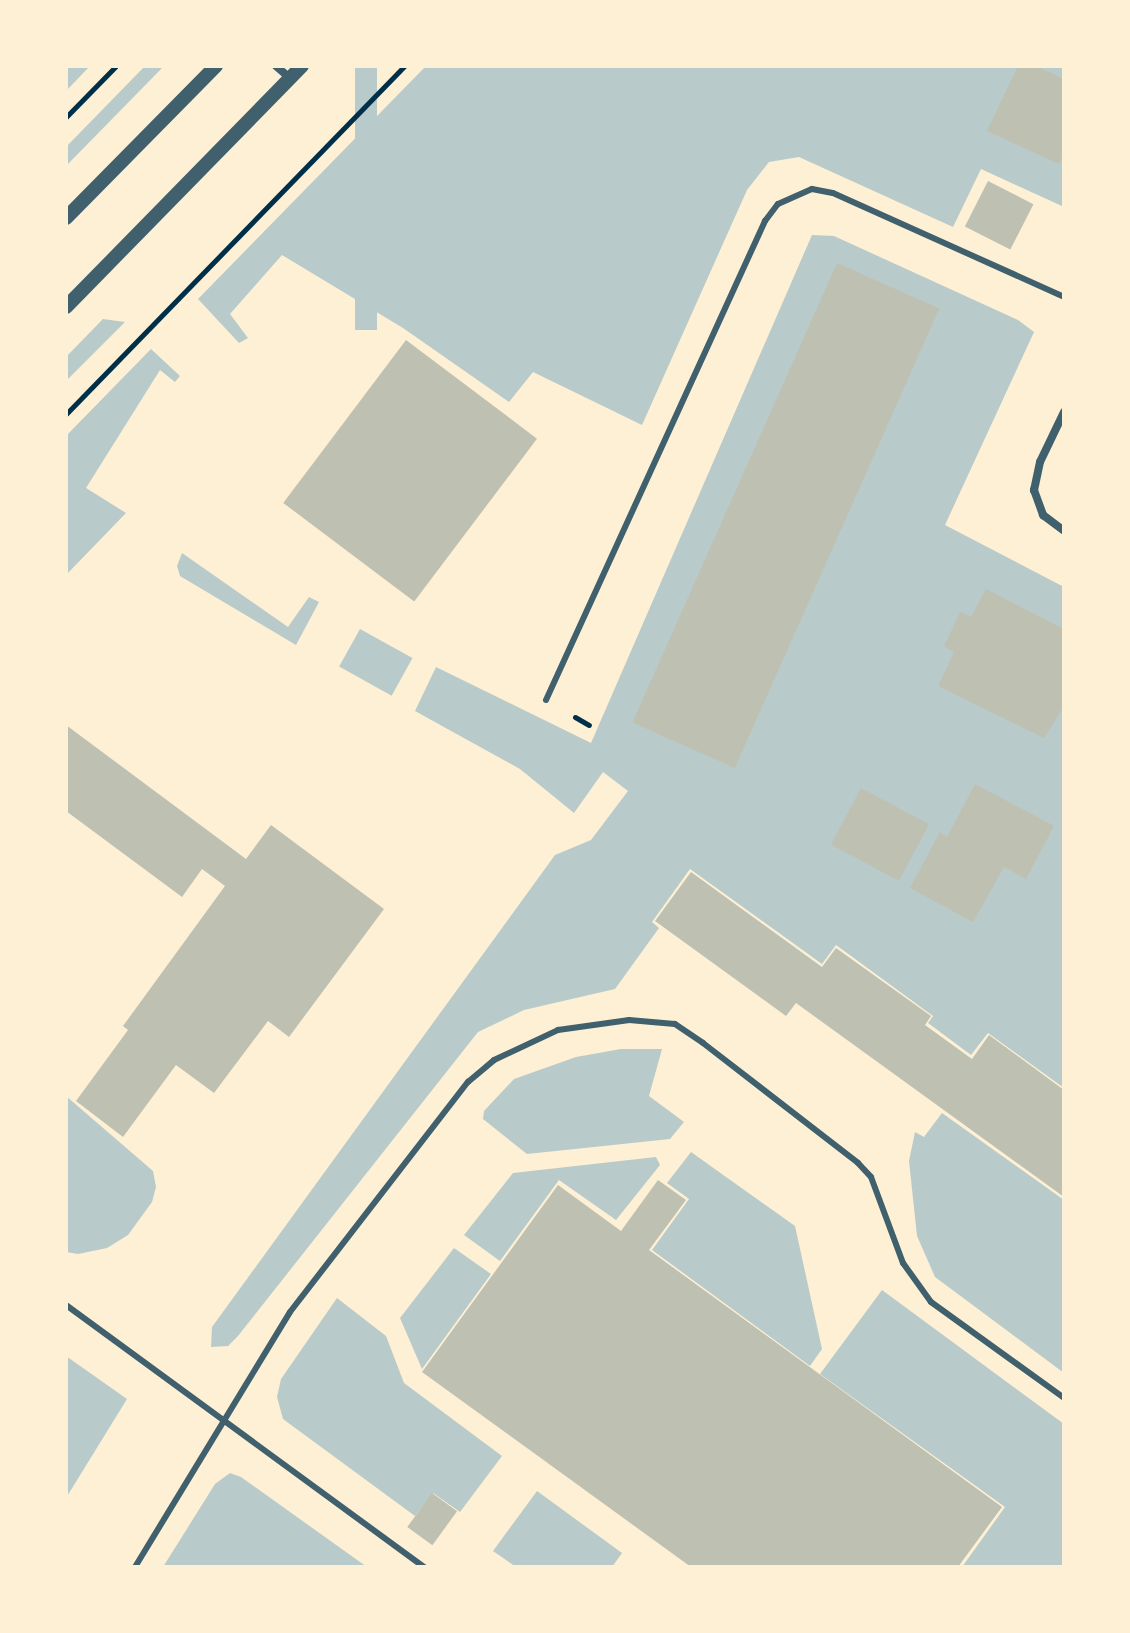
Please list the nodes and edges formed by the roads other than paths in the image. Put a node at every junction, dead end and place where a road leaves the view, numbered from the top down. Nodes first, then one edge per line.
1 (216, 66) edge
2 (276, 66) edge
3 (302, 66) edge
4 (290, 78) junction
5 (66, 218) edge
6 (1064, 297) edge
7 (66, 307) edge
8 (1064, 412) edge
9 (1064, 531) edge
10 (546, 700) dead end
11 (66, 1305) edge
12 (1064, 1398) edge
13 (221, 1422) junction
14 (135, 1567) edge
15 (424, 1567) edge

1 - 5 street
2 - 4 street
3 - 4 street
4 - 7 street
6 - 10 lane
8 - 9 street
11 - 13 lane
12 - 13 lane
13 - 14 lane
13 - 15 lane

